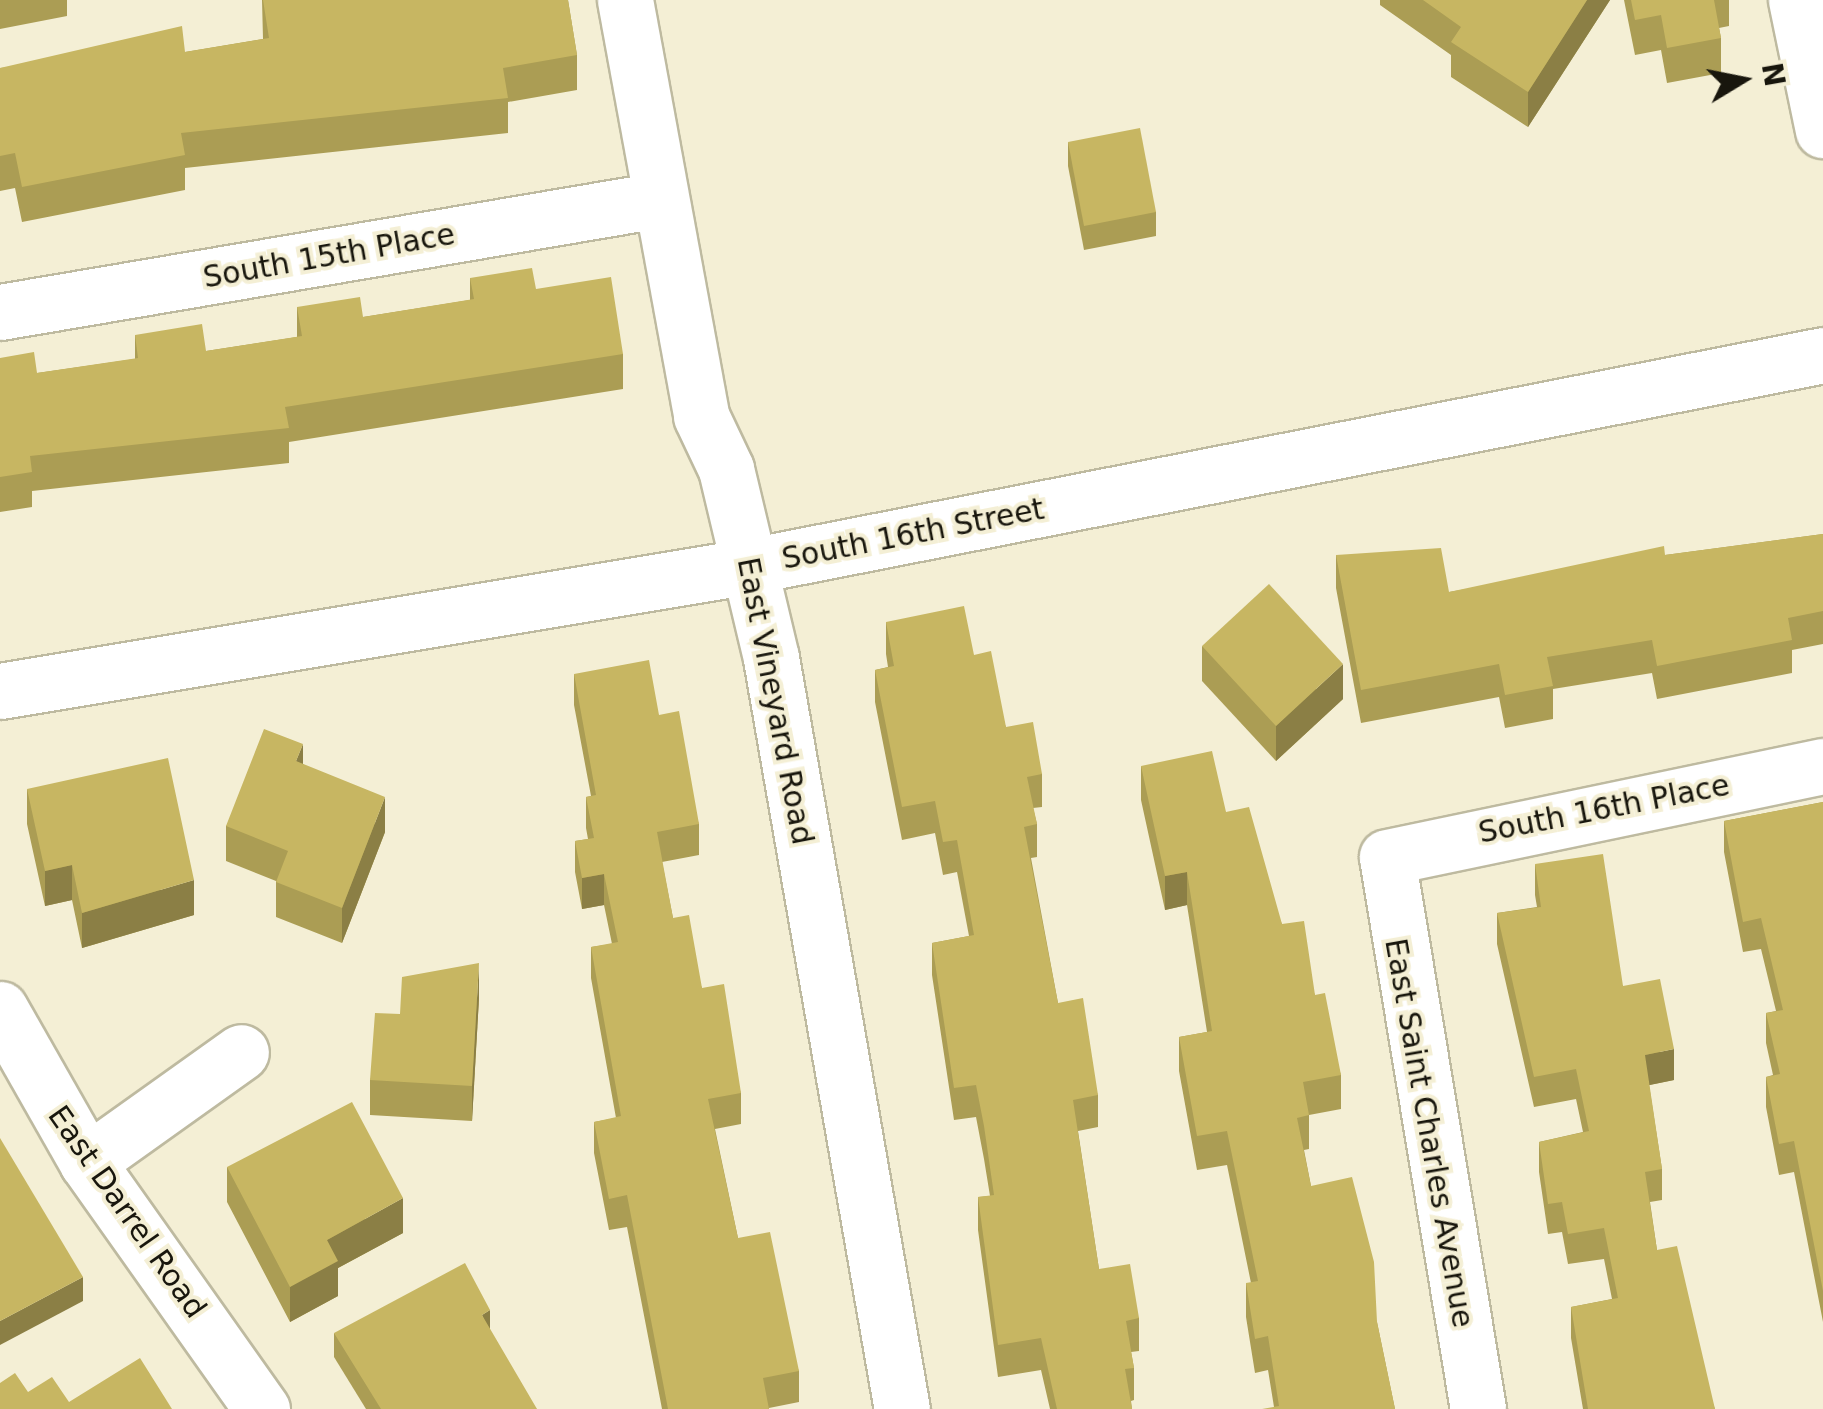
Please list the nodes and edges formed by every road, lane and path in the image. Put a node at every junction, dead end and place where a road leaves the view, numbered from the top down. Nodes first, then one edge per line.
1 (625, 0) edge
2 (1796, 0) edge
3 (1823, 130) edge
4 (658, 200) junction
5 (0, 312) edge
6 (1823, 355) edge
7 (750, 566) junction
8 (0, 691) edge
9 (1823, 766) edge
10 (1387, 858) joint
11 (0, 1009) edge
12 (241, 1052) dead end
13 (87, 1162) junction
14 (262, 1409) edge
15 (902, 1409) edge
16 (1478, 1409) edge

1 - 4 street, East Vineyard Road
2 - 3 street
4 - 5 street, South 15th Place
4 - 7 street, East Vineyard Road
6 - 7 street, South 16th Street
7 - 8 street, South 16th Street
7 - 15 street, East Vineyard Road
9 - 10 street, South 16th Place
10 - 16 street, East Saint Charles Avenue
11 - 13 street, East Darrel Road
12 - 13 street
13 - 14 street, East Darrel Road

